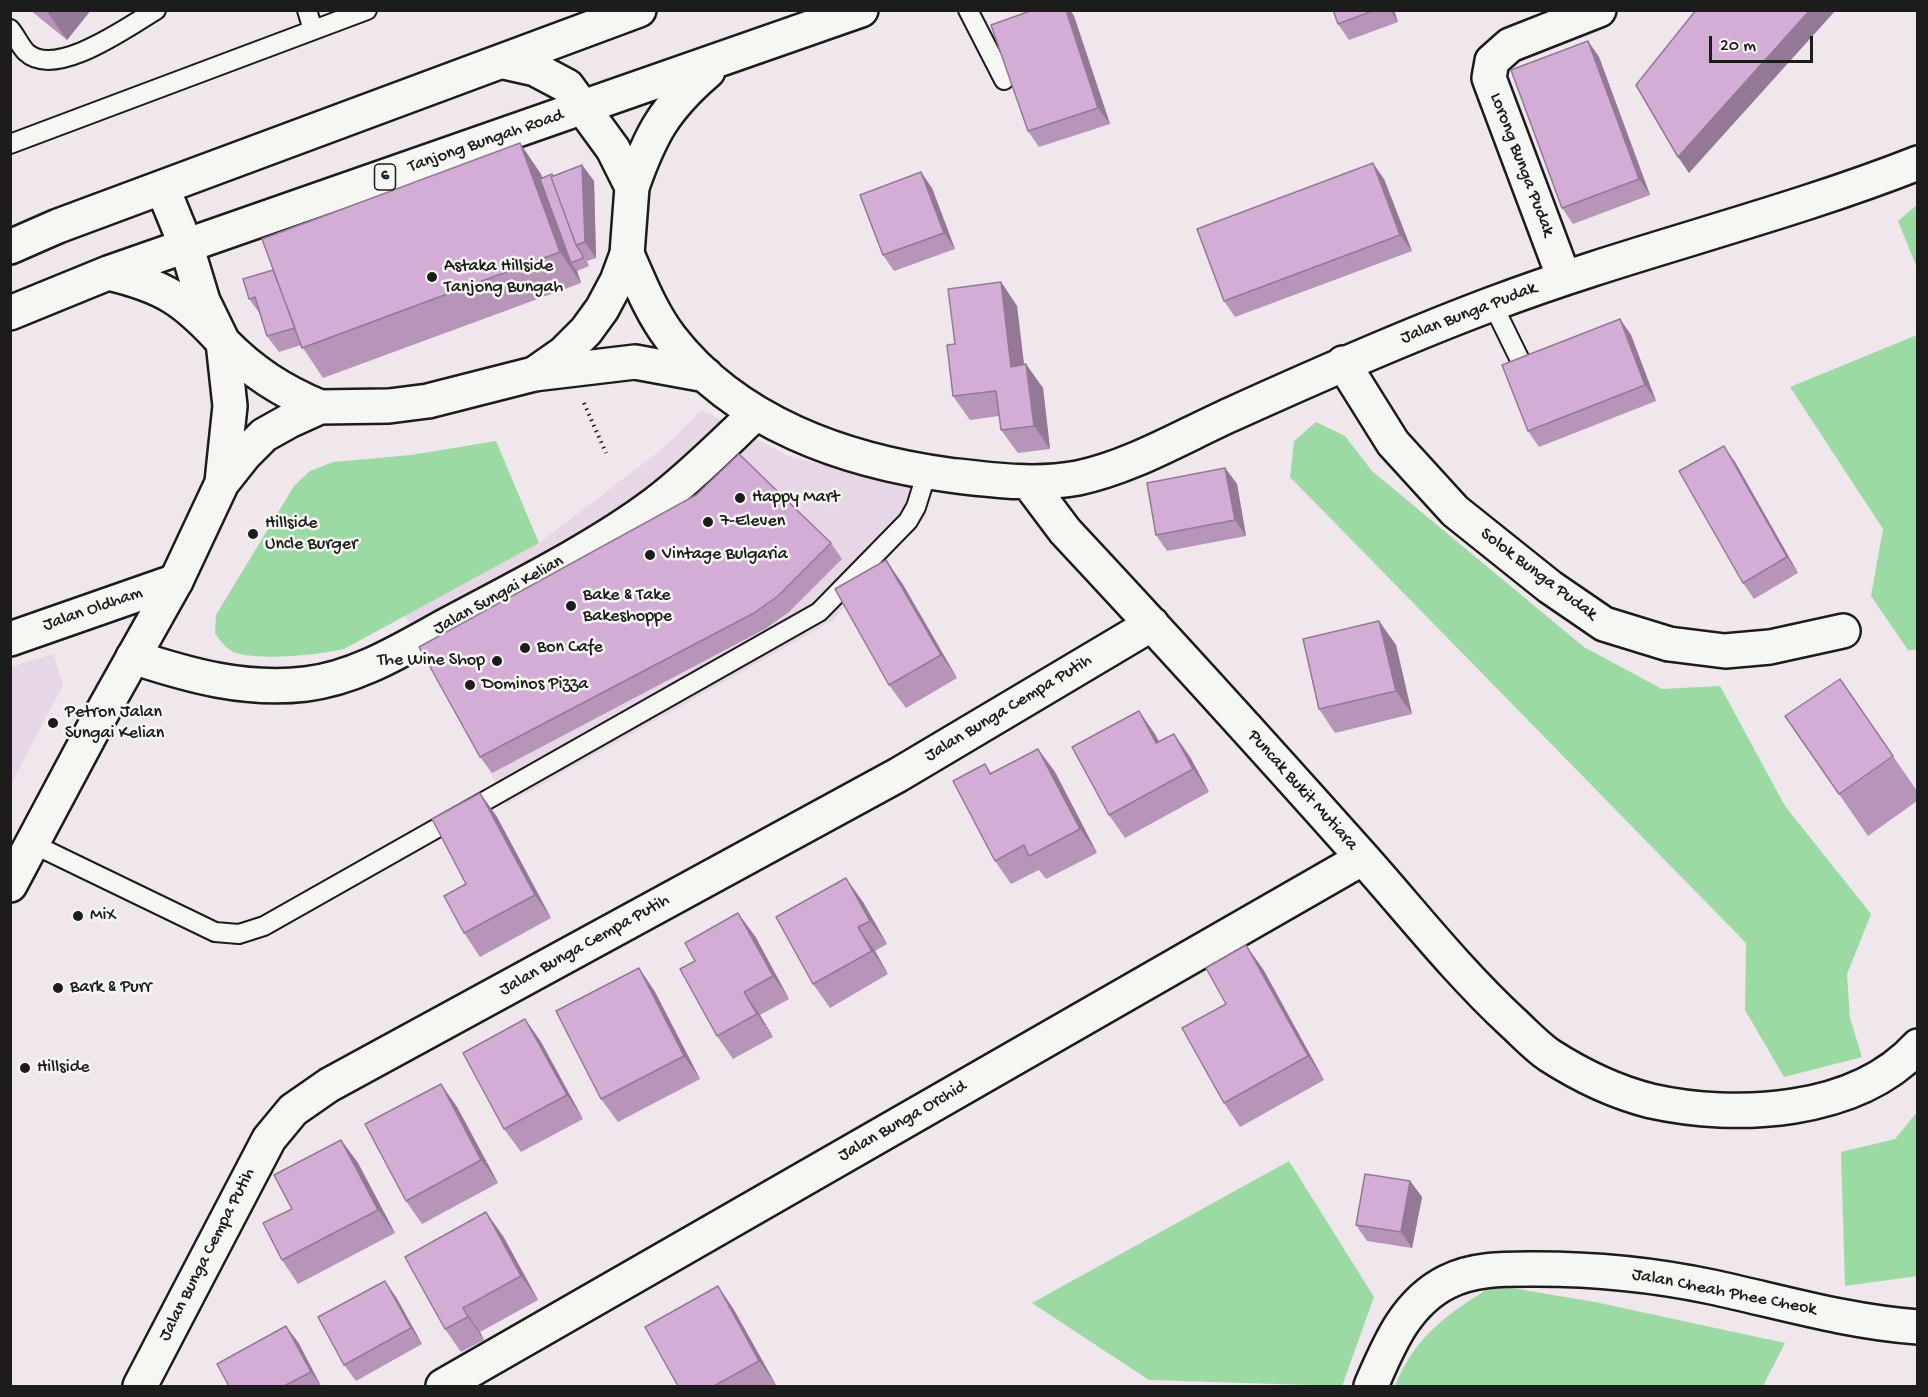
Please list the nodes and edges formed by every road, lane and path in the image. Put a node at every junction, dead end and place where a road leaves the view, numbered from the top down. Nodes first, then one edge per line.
1 (156, 10) edge
2 (307, 10) edge
3 (367, 10) edge
4 (639, 10) edge
5 (861, 10) edge
6 (968, 10) edge
7 (1599, 10) edge
8 (10, 29) edge
9 (313, 30) junction
10 (721, 60) junction
11 (504, 62) junction
12 (1004, 80) edge
13 (584, 108) junction
14 (10, 144) edge
15 (1917, 162) edge
16 (632, 187) junction
17 (163, 189) junction
18 (10, 247) edge
19 (187, 248) junction
20 (627, 254) junction
21 (108, 273) junction
22 (1564, 278) junction
23 (1492, 303) junction
24 (10, 313) edge
25 (223, 342) junction
26 (1521, 362) edge
27 (1343, 363) junction
28 (534, 375) junction
29 (706, 375) junction
30 (320, 407) junction
31 (590, 413) dead end
32 (756, 413) junction
33 (606, 453) dead end
34 (927, 472) junction
35 (222, 483) junction
36 (1029, 483) junction
37 (176, 581) junction
38 (1152, 624) junction
39 (1843, 631) dead end
40 (10, 639) edge
41 (133, 657) junction
42 (33, 844) junction
43 (1363, 858) junction
44 (10, 885) edge
45 (1917, 1046) edge
46 (1917, 1327) edge
47 (140, 1386) edge
48 (443, 1386) edge
49 (1371, 1386) edge

1 - 8 lane
2 - 9 lane
3 - 9 lane
4 - 11 street
5 - 10 street, Tanjong Bungah Road / 6
6 - 12 lane
7 - 22 street, Lorong Bunga Pudak
9 - 14 lane
10 - 13 street, Tanjong Bungah Road / 6
10 - 16 street
11 - 13 street
11 - 17 street
13 - 16 street
13 - 19 street, Tanjong Bungah Road / 6
15 - 22 street, Jalan Bunga Pudak
16 - 20 street
17 - 18 street
17 - 19 street
19 - 21 street, Tanjong Bungah Road / 6
19 - 25 street
20 - 28 street
20 - 29 street
21 - 24 street, Tanjong Bungah Road / 6
21 - 25 street
22 - 23 street, Jalan Bunga Pudak
23 - 26 lane
23 - 27 street, Jalan Bunga Pudak
25 - 30 street
25 - 35 street
27 - 36 street, Jalan Bunga Pudak
27 - 39 street, Solok Bunga Pudak
28 - 29 street
28 - 30 street
29 - 32 street
30 - 35 street
31 - 33 path
32 - 34 street
32 - 41 street, Jalan Sungai Kelian
34 - 36 street
34 - 42 lane
35 - 37 street
36 - 38 street, Puncak Bukit Mutiara
37 - 40 street, Jalan Oldham
37 - 41 street
38 - 43 street, Puncak Bukit Mutiara
38 - 47 street, Jalan Bunga Cempa Putih
41 - 42 street
42 - 44 street
43 - 45 street, Puncak Bukit Mutiara
43 - 48 street, Jalan Bunga Orchid
46 - 49 street, Jalan Cheah Phee Cheok

